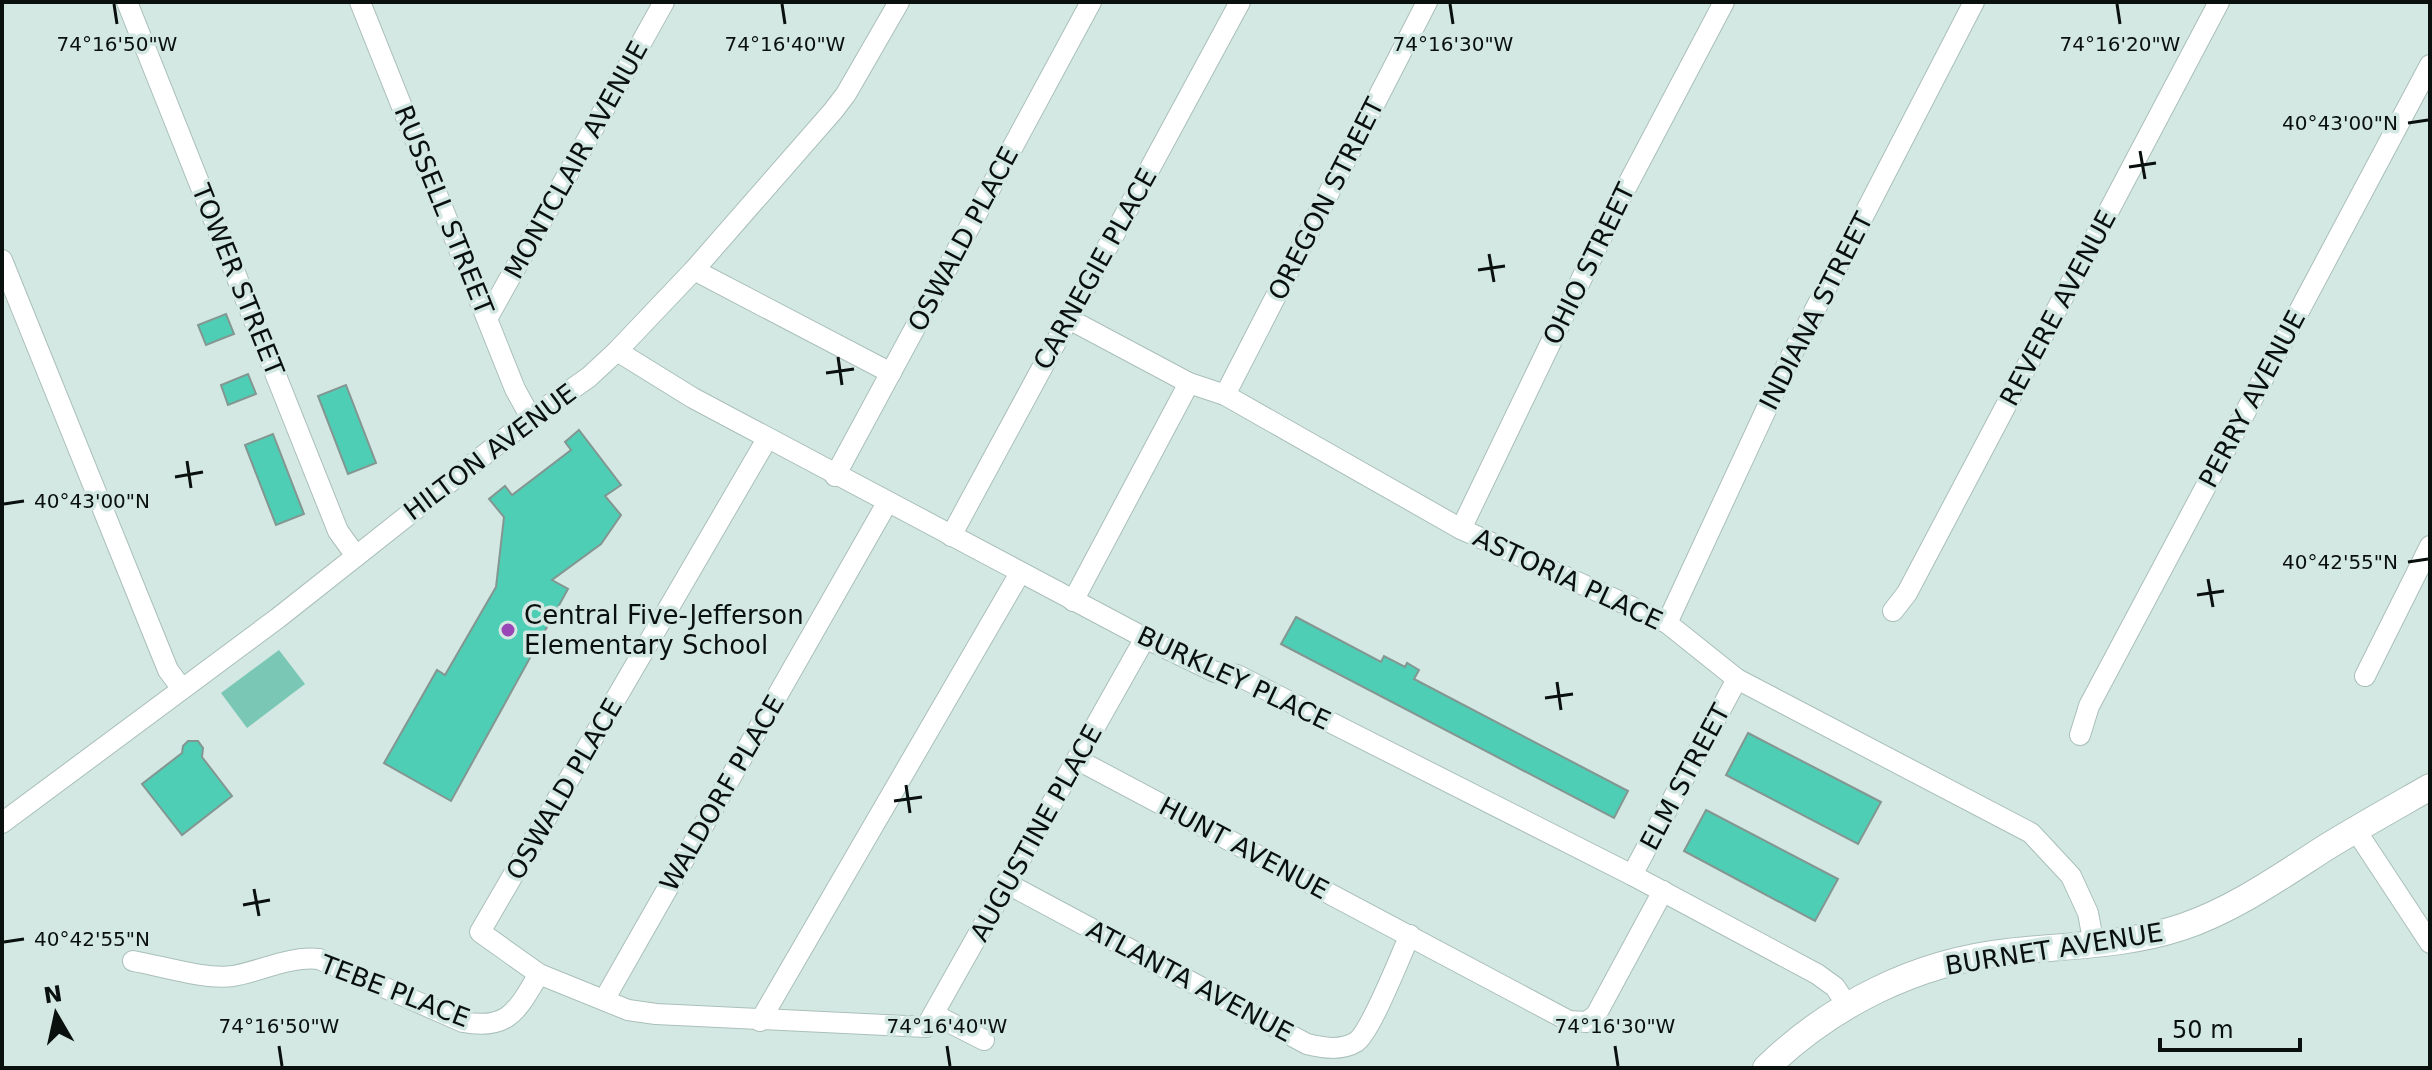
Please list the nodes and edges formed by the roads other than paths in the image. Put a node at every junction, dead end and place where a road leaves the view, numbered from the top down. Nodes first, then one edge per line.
1 (127, 2) edge
2 (360, 2) edge
3 (664, 2) edge
4 (899, 2) edge
5 (1091, 2) edge
6 (1240, 2) edge
7 (1427, 2) edge
8 (1724, 2) edge
9 (1974, 2) edge
10 (2219, 2) edge
11 (2430, 65) edge
12 (2, 260) edge
13 (694, 270) junction
14 (488, 317) junction
15 (1067, 318) junction
16 (617, 351) junction
17 (891, 373) junction
18 (1189, 383) junction
19 (1225, 395) junction
20 (531, 418) junction
21 (767, 439) junction
22 (835, 476) junction
23 (887, 503) junction
24 (1461, 529) junction
25 (951, 536) junction
26 (2430, 546) edge
27 (356, 556) junction
28 (1020, 573) junction
29 (1073, 601) junction
30 (1893, 611) dead end
31 (1667, 623) junction
32 (1145, 638) junction
33 (2365, 676) dead end
34 (1737, 679) junction
35 (182, 689) junction
36 (2080, 735) dead end
37 (1078, 760) junction
38 (2430, 787) edge
39 (2, 823) edge
40 (2355, 829) junction
41 (1632, 875) junction
42 (1006, 883) junction
43 (1663, 891) junction
44 (1410, 935) junction
45 (2430, 943) edge
46 (2094, 945) junction
47 (133, 961) dead end
48 (539, 974) junction
49 (604, 1000) junction
50 (1847, 1005) junction
51 (760, 1021) junction
52 (931, 1021) junction
53 (984, 1040) dead end
54 (1766, 1068) edge

1 - 27 street, TOWER STREET
2 - 14 street, RUSSELL STREET
3 - 14 street, MONTCLAIR AVENUE
4 - 13 street, HILTON AVENUE
5 - 17 street, OSWALD PLACE
6 - 15 street, CARNEGIE PLACE
7 - 19 street, OREGON STREET
8 - 24 street, OHIO STREET
9 - 31 street, INDIANA STREET
10 - 30 street, REVERE AVENUE
11 - 36 street, PERRY AVENUE
12 - 35 street
13 - 16 street, HILTON AVENUE
13 - 17 street
14 - 20 street, RUSSELL STREET
15 - 18 street, ASTORIA PLACE
15 - 25 street, CARNEGIE PLACE
16 - 20 street, HILTON AVENUE
16 - 21 street, BURKLEY PLACE
17 - 22 street, OSWALD PLACE
18 - 19 street, ASTORIA PLACE
18 - 29 street
19 - 24 street, ASTORIA PLACE
20 - 27 street, HILTON AVENUE
21 - 22 street, BURKLEY PLACE
21 - 48 street, OSWALD PLACE
22 - 23 street, BURKLEY PLACE
23 - 25 street, BURKLEY PLACE
23 - 49 street, WALDORF PLACE
24 - 31 street, ASTORIA PLACE
25 - 28 street, BURKLEY PLACE
26 - 33 street
27 - 35 street, HILTON AVENUE
28 - 29 street, BURKLEY PLACE
28 - 51 street
29 - 32 street, BURKLEY PLACE
31 - 34 street, ASTORIA PLACE
32 - 37 street, AUGUSTINE PLACE
32 - 41 street, BURKLEY PLACE
34 - 41 street, ELM STREET
34 - 46 street, ASTORIA PLACE
35 - 39 street, HILTON AVENUE
37 - 42 street, AUGUSTINE PLACE
37 - 44 street, HUNT AVENUE
38 - 40 street, BURNET AVENUE
40 - 45 street
40 - 46 street, BURNET AVENUE
41 - 43 street, BURKLEY PLACE
42 - 44 street, ATLANTA AVENUE
42 - 52 street, AUGUSTINE PLACE
43 - 44 street, ELM STREET
43 - 50 street, BURKLEY PLACE
46 - 50 street, BURNET AVENUE
47 - 48 street, TEBE PLACE
48 - 49 street
49 - 51 street
50 - 54 street, BURNET AVENUE
51 - 52 street
52 - 53 street

